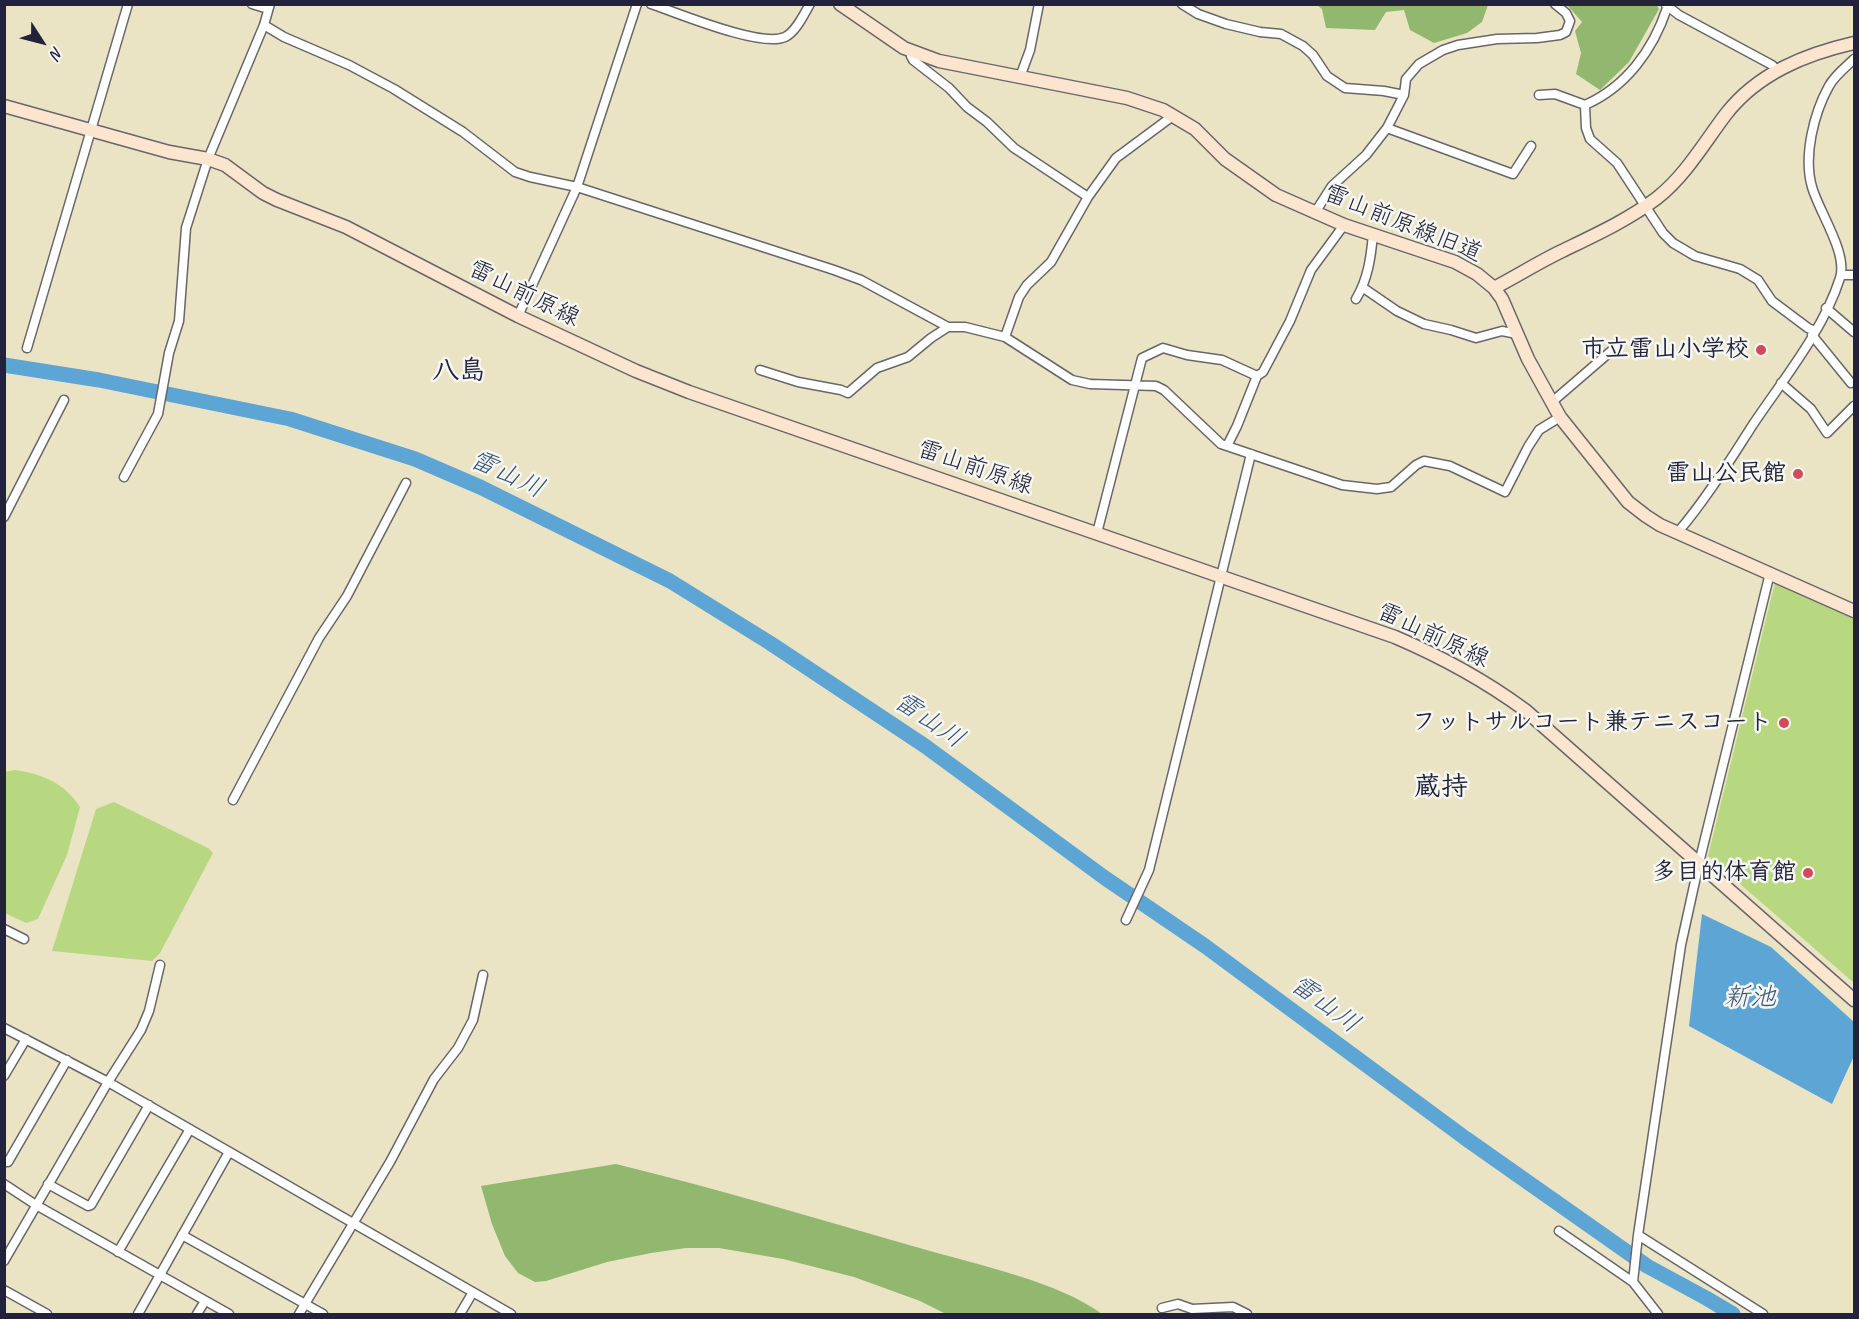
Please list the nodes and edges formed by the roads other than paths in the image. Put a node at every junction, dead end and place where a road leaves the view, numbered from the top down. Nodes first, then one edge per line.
1 (128, 4) edge
2 (252, 4) edge
3 (637, 4) edge
4 (651, 4) edge
5 (810, 4) edge
6 (840, 4) edge
7 (1039, 4) edge
8 (1182, 4) edge
9 (1555, 4) edge
10 (1667, 6) edge
11 (269, 7) edge
12 (264, 25) junction
13 (1854, 43) edge
14 (913, 52) junction
15 (1854, 59) edge
16 (1777, 70) junction
17 (1020, 77) junction
18 (1404, 95) junction
19 (1539, 95) dead end
20 (1585, 105) junction
21 (4, 106) edge
22 (1172, 115) junction
23 (1387, 128) junction
24 (92, 131) junction
25 (1531, 146) dead end
26 (208, 159) junction
27 (577, 187) junction
28 (1088, 197) junction
29 (1645, 207) junction
30 (1316, 211) junction
31 (1344, 225) junction
32 (1373, 234) junction
33 (1841, 275) junction
34 (1854, 275) edge
35 (1362, 287) junction
36 (1494, 288) junction
37 (1356, 299) dead end
38 (1826, 308) junction
39 (518, 316) junction
40 (948, 327) junction
41 (1854, 332) edge
42 (1814, 333) junction
43 (1517, 334) junction
44 (1005, 337) junction
45 (1617, 346) dead end
46 (27, 348) dead end
47 (760, 370) dead end
48 (1257, 376) junction
49 (1781, 383) junction
50 (1851, 383) dead end
51 (1135, 385) junction
52 (64, 400) dead end
53 (1552, 402) junction
54 (1854, 406) edge
55 (1560, 417) junction
56 (1227, 446) junction
57 (1251, 454) junction
58 (124, 477) dead end
59 (406, 483) dead end
60 (4, 516) edge
61 (1678, 532) junction
62 (1097, 533) junction
63 (1770, 573) junction
64 (1221, 576) junction
65 (1854, 611) edge
66 (233, 800) dead end
67 (1699, 862) junction
68 (1126, 920) dead end
69 (4, 929) edge
70 (24, 939) dead end
71 (160, 965) dead end
72 (483, 975) dead end
73 (1854, 1000) edge
74 (4, 1028) edge
75 (26, 1039) junction
76 (67, 1060) junction
77 (4, 1076) edge
78 (108, 1082) junction
79 (149, 1105) junction
80 (190, 1129) junction
81 (229, 1152) junction
82 (4, 1162) edge
83 (4, 1184) edge
84 (48, 1184) junction
85 (36, 1205) junction
86 (352, 1223) junction
87 (1559, 1231) dead end
88 (182, 1235) junction
89 (1638, 1238) junction
90 (118, 1252) junction
91 (4, 1261) edge
92 (160, 1275) junction
93 (1634, 1279) junction
94 (4, 1290) edge
95 (473, 1292) junction
96 (205, 1301) junction
97 (305, 1304) junction
98 (1162, 1308) dead end
99 (141, 1313) edge
100 (47, 1314) edge
101 (197, 1314) edge
102 (229, 1314) edge
103 (299, 1314) edge
104 (323, 1314) edge
105 (460, 1314) edge
106 (511, 1314) edge
107 (1247, 1314) edge
108 (1658, 1314) edge
109 (1763, 1314) edge

1 - 24 street
2 - 11 street
3 - 27 street
4 - 5 street
6 - 14 main road, 雷山前原線旧道
7 - 17 street
8 - 18 street
9 - 18 street
10 - 16 street
10 - 20 street
11 - 12 street
12 - 26 street
12 - 27 street
13 - 16 main road
14 - 17 main road, 雷山前原線旧道
14 - 28 street
15 - 33 street
16 - 29 main road
17 - 22 main road, 雷山前原線旧道
18 - 23 street
19 - 20 street
20 - 29 street
21 - 24 main road, 雷山前原線
22 - 28 street
22 - 30 main road, 雷山前原線旧道
23 - 25 street
23 - 30 street
24 - 26 main road, 雷山前原線
24 - 46 street
26 - 39 main road, 雷山前原線
26 - 58 street
27 - 39 street
27 - 40 street
28 - 44 street
29 - 36 main road
29 - 42 street
30 - 31 main road, 雷山前原線旧道
31 - 32 main road, 雷山前原線旧道
31 - 48 street
32 - 35 street
32 - 36 main road, 雷山前原線旧道
33 - 34 street
33 - 38 street
35 - 37 street
35 - 43 street
36 - 43 main road, 雷山前原線旧道
38 - 41 street
38 - 42 street
39 - 62 main road, 雷山前原線
40 - 44 street
40 - 47 street
42 - 49 street
42 - 50 street
43 - 53 main road, 雷山前原線旧道
44 - 51 street
45 - 53 street
48 - 51 street
48 - 56 street
49 - 54 street
49 - 61 street
51 - 56 street
51 - 62 street
52 - 60 street
53 - 55 main road, 雷山前原線旧道
55 - 57 street
55 - 61 main road, 雷山前原線旧道
56 - 57 street
57 - 64 street
59 - 66 street
61 - 63 main road, 雷山前原線旧道
62 - 64 main road, 雷山前原線
63 - 65 main road, 雷山前原線旧道
63 - 67 street
64 - 67 main road, 雷山前原線
64 - 68 street
67 - 73 main road, 雷山前原線
67 - 89 street
69 - 70 street
71 - 78 street
72 - 86 street
74 - 75 street
75 - 76 street
75 - 77 street
76 - 78 street
76 - 82 street
78 - 79 street
78 - 84 street
79 - 80 street
79 - 84 street
80 - 81 street
80 - 90 street
81 - 86 street
81 - 88 street
83 - 85 street
84 - 85 street
85 - 90 street
85 - 91 street
86 - 95 street
86 - 97 street
87 - 93 street
88 - 92 street
88 - 97 street
89 - 93 street
89 - 109 street
90 - 92 street
92 - 96 street
92 - 99 street
93 - 108 street
94 - 100 street
95 - 105 street
95 - 106 street
96 - 101 street
96 - 102 street
97 - 103 street
97 - 104 street
98 - 107 street

